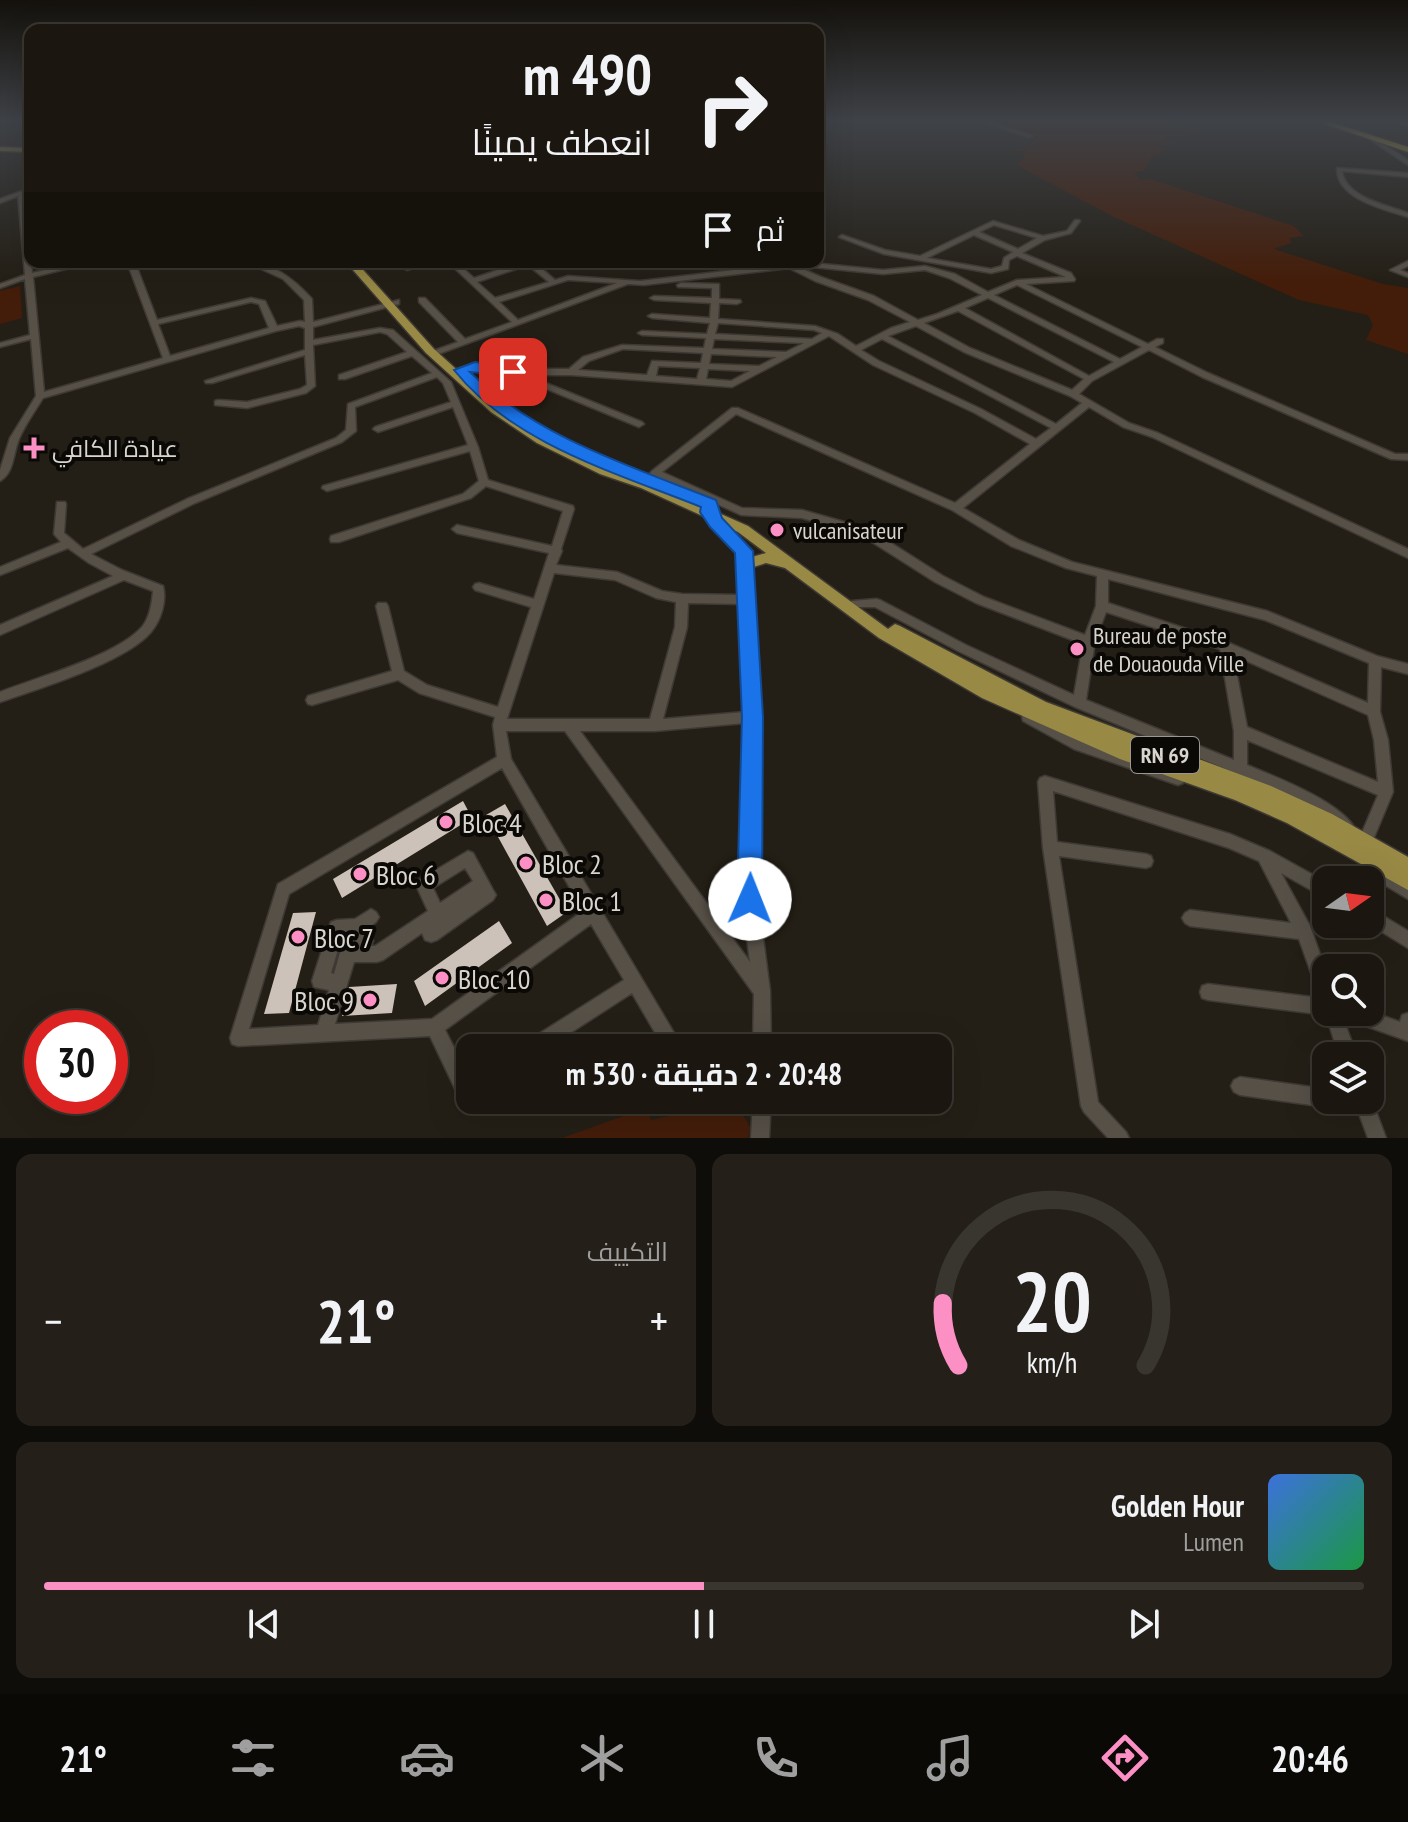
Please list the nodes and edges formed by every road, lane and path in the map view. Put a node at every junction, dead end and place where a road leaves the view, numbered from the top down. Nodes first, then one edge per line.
1 (1338, 175) edge
2 (24, 192) edge
3 (0, 202) edge
4 (1408, 215) edge
5 (1077, 221) dead end
6 (975, 233) junction
7 (842, 237) dead end
8 (1043, 238) junction
9 (1018, 252) junction
10 (922, 257) junction
11 (1408, 263) edge
12 (28, 268) edge
13 (63, 268) edge
14 (133, 268) edge
15 (262, 268) edge
16 (357, 268) edge
17 (363, 268) edge
18 (458, 268) edge
19 (513, 268) edge
20 (539, 268) edge
21 (771, 268) edge
22 (796, 268) edge
23 (822, 268) edge
24 (1408, 275) edge
25 (28, 276) junction
26 (0, 277) edge
27 (472, 281) junction
28 (554, 282) junction
29 (633, 282) junction
30 (1017, 282) junction
31 (0, 286) edge
32 (989, 295) junction
33 (654, 298) dead end
34 (422, 300) dead end
35 (494, 301) junction
36 (713, 301) junction
37 (737, 302) dead end
38 (392, 303) junction
39 (959, 308) junction
40 (308, 310) junction
41 (652, 316) dead end
42 (714, 322) junction
43 (154, 323) junction
44 (517, 323) junction
45 (917, 323) junction
46 (292, 325) junction
47 (307, 326) junction
48 (274, 329) junction
49 (642, 333) dead end
50 (829, 333) junction
51 (34, 336) junction
52 (711, 336) junction
53 (882, 336) junction
54 (814, 341) junction
55 (1160, 341) dead end
56 (463, 342) junction
57 (0, 345) edge
58 (1148, 347) junction
59 (308, 348) junction
60 (856, 349) junction
61 (708, 350) junction
62 (414, 352) junction
63 (437, 353) junction
64 (789, 355) junction
65 (167, 358) junction
66 (1119, 362) junction
67 (704, 365) junction
68 (761, 369) junction
69 (513, 372) junction
70 (571, 372) junction
71 (454, 375) junction
72 (342, 377) dead end
73 (651, 378) junction
74 (1089, 379) junction
75 (209, 381) dead end
76 (701, 382) junction
77 (1073, 394) junction
78 (40, 396) junction
79 (218, 403) dead end
80 (456, 403) junction
81 (1087, 404) junction
82 (639, 424) dead end
83 (1057, 428) junction
84 (378, 429) dead end
85 (15, 438) junction
86 (0, 442) edge
87 (1037, 444) junction
88 (473, 447) junction
89 (1406, 459) edge
90 (0, 478) edge
91 (650, 480) junction
92 (484, 482) junction
93 (327, 488) dead end
94 (61, 504) dead end
95 (710, 508) junction
96 (956, 508) junction
97 (457, 529) dead end
98 (335, 539) dead end
99 (68, 544) junction
100 (557, 551) junction
101 (82, 554) junction
102 (1408, 554) edge
103 (747, 564) junction
104 (794, 567) junction
105 (551, 569) junction
106 (0, 571) edge
107 (1103, 574) junction
108 (123, 576) junction
109 (479, 587) dead end
110 (682, 598) junction
111 (748, 600) junction
112 (856, 604) junction
113 (539, 605) junction
114 (382, 606) dead end
115 (1102, 606) junction
116 (0, 630) edge
117 (1089, 641) junction
118 (1225, 646) junction
119 (1375, 660) junction
120 (1408, 669) edge
121 (399, 674) junction
122 (993, 696) junction
123 (0, 697) edge
124 (312, 700) dead end
125 (1079, 703) junction
126 (1374, 712) junction
127 (752, 717) junction
128 (500, 720) junction
129 (655, 725) junction
130 (570, 727) junction
131 (1241, 731) junction
132 (504, 760) junction
133 (1240, 768) junction
134 (1386, 792) junction
135 (1358, 838) junction
136 (1050, 848) junction
137 (1265, 856) junction
138 (1146, 861) dead end
139 (1408, 867) edge
140 (1408, 880) edge
141 (1312, 882) edge
142 (1408, 891) edge
143 (593, 913) junction
144 (371, 917) dead end
145 (431, 918) junction
146 (1190, 918) dead end
147 (1384, 925) edge
148 (357, 927) junction
149 (1304, 932) junction
150 (1408, 940) edge
151 (348, 954) junction
152 (1312, 954) edge
153 (340, 982) junction
154 (635, 982) junction
155 (762, 991) junction
156 (1208, 992) dead end
157 (1312, 1005) edge
158 (1384, 1024) edge
159 (435, 1027) junction
160 (324, 1033) junction
161 (1408, 1033) edge
162 (554, 1034) edge
163 (666, 1034) edge
164 (762, 1034) edge
165 (456, 1072) edge
166 (1240, 1086) dead end
167 (1312, 1096) edge
168 (761, 1114) edge
169 (1368, 1114) edge
170 (760, 1138) edge
171 (1120, 1138) edge
172 (1377, 1138) edge

1 - 4 street
2 - 3 street
5 - 8 street
6 - 8 street
6 - 9 street
6 - 10 street
7 - 10 street
8 - 9 street
9 - 10 street
9 - 30 street
11 - 24 street
12 - 25 street
13 - 25 street
14 - 43 street
15 - 40 street
16 - 38 main road, RN 69
17 - 38 main road, RN 69
18 - 27 street
19 - 27 street
20 - 28 street
21 - 29 street
22 - 45 street
23 - 32 street
25 - 26 street
25 - 31 street
25 - 51 street
27 - 35 street
28 - 29 street
28 - 35 street
29 - 36 street
29 - 44 street
30 - 32 street
30 - 58 street
32 - 39 street
32 - 66 street
33 - 36 street
34 - 56 street
35 - 44 street
36 - 37 street
36 - 42 street
38 - 47 street
38 - 63 main road, RN 69
39 - 45 street
39 - 74 street
40 - 46 street
40 - 47 street
41 - 42 street
42 - 50 street
42 - 52 street
43 - 48 street
43 - 65 street
44 - 56 street
45 - 53 street
45 - 77 street
46 - 47 street
46 - 48 street
47 - 59 street
48 - 65 street
49 - 52 street
50 - 54 street
50 - 60 street
51 - 57 street
51 - 78 street
52 - 54 street
52 - 61 street
53 - 60 street
53 - 83 street
54 - 64 street
55 - 58 street
56 - 63 street
58 - 66 street
58 - 89 street
59 - 62 street
59 - 75 street
59 - 79 street
60 - 87 street
61 - 64 street
61 - 67 street
61 - 70 street
62 - 71 street
62 - 72 street
63 - 71 main road, RN 69
64 - 68 street
65 - 78 street
66 - 74 street
67 - 68 street
67 - 73 street
67 - 76 street
68 - 76 street
69 - 70 street
69 - 71 street
69 - 82 street
70 - 73 street
71 - 80 street
71 - 91 main road, RN 69
71 - 101 street
73 - 76 street
74 - 77 street
77 - 81 street
78 - 85 street
80 - 84 street
80 - 88 street
81 - 83 street
81 - 102 street
83 - 87 street
85 - 86 street
85 - 90 street
87 - 96 street
88 - 92 street
88 - 93 street
91 - 95 main road, RN 69
91 - 96 street
91 - 117 street
92 - 98 street
92 - 100 street
94 - 99 street
95 - 103 street
95 - 104 main road, RN 69
95 - 112 main road, RN 69
96 - 107 street
97 - 100 street
99 - 101 street
99 - 106 street
100 - 105 street
101 - 108 street
103 - 104 main road
103 - 111 street
104 - 122 main road, RN 69
105 - 110 street
105 - 113 street
107 - 115 street
107 - 119 street
108 - 116 street
108 - 123 street
109 - 113 street
110 - 111 street
110 - 129 street
111 - 127 street
112 - 125 street
112 - 135 main road, RN 69
113 - 128 street
114 - 121 street
115 - 117 street
115 - 118 street
117 - 125 street
118 - 126 street
118 - 131 street
119 - 120 street
119 - 126 street
121 - 124 street
121 - 128 street
122 - 140 main road
122 - 142 street
125 - 133 street
126 - 134 street
127 - 129 street
127 - 155 street
128 - 130 street
128 - 132 street
129 - 130 street
130 - 155 street
131 - 133 street
131 - 134 street
132 - 143 street
132 - 160 street
133 - 135 street
134 - 135 street
135 - 139 main road, RN 69
136 - 137 street
136 - 138 street
136 - 171 street
137 - 141 street
137 - 149 street
143 - 154 street
143 - 159 street
144 - 148 street
145 - 145 street
145 - 151 street
146 - 149 street
147 - 150 street
148 - 151 street
148 - 153 street
149 - 152 street
151 - 153 street
153 - 160 street
154 - 162 street
154 - 163 street
155 - 164 street
156 - 157 street
158 - 161 street
159 - 160 street
159 - 165 street
166 - 167 street
168 - 170 street
169 - 172 street

